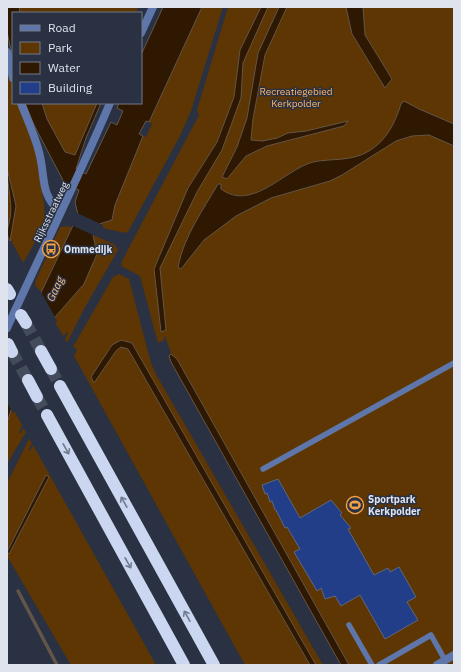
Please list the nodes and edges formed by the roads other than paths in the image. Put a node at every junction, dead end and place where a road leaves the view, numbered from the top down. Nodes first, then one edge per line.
1 (153, 7) edge
2 (142, 31) edge
3 (7, 52) edge
4 (12, 74) edge
5 (20, 104) edge
6 (110, 104) edge
7 (60, 212) junction
8 (7, 328) edge
9 (41, 352) tunnel mouth
10 (454, 363) edge
11 (51, 369) tunnel mouth
12 (28, 380) tunnel mouth
13 (60, 386) tunnel mouth
14 (38, 397) tunnel mouth
15 (47, 414) tunnel mouth
16 (264, 469) dead end
17 (350, 625) dead end
18 (454, 655) edge
19 (445, 660) junction
20 (184, 665) edge
21 (214, 665) edge
22 (372, 665) edge
23 (379, 665) edge
24 (437, 665) edge

1 - 2 street
3 - 4 street
5 - 7 street
6 - 7 street, Rijksstraatweg
7 - 8 street, Rijksstraatweg
9 - 11 highway
10 - 16 lane
12 - 14 highway
21 -> 13 highway
15 -> 20 highway
17 - 22 lane
18 - 19 street
19 - 23 lane
19 - 24 street

